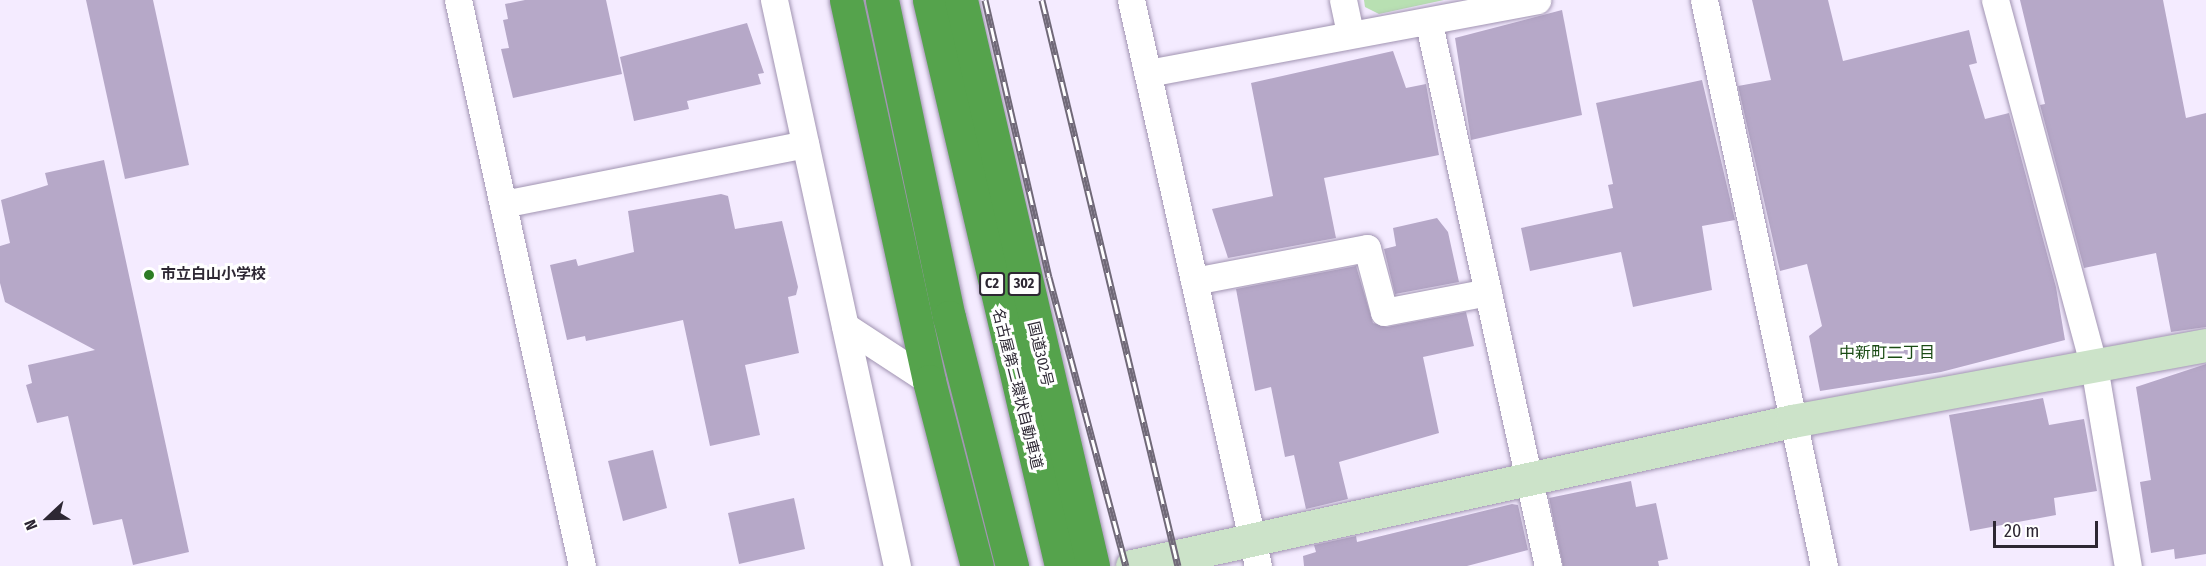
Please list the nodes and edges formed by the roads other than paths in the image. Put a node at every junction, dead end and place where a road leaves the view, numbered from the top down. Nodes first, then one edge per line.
1 (458, 0) edge
2 (774, 0) edge
3 (846, 0) edge
4 (882, 0) edge
5 (929, 0) edge
6 (961, 0) edge
7 (1131, 0) edge
8 (1343, 0) edge
9 (1537, 0) edge
10 (1704, 0) edge
11 (1995, 0) edge
12 (1429, 24) junction
13 (1350, 32) junction
14 (1148, 73) junction
15 (805, 144) junction
16 (503, 204) junction
17 (1194, 281) junction
18 (1488, 292) junction
19 (845, 326) junction
20 (2206, 345) edge
21 (2094, 366) junction
22 (929, 381) junction
23 (1792, 421) junction
24 (1529, 478) junction
25 (1255, 552) edge
26 (582, 566) edge
27 (897, 566) edge
28 (977, 566) edge
29 (1012, 566) edge
30 (1061, 566) edge
31 (1093, 566) edge
32 (1132, 566) edge
33 (1548, 566) edge
34 (1824, 566) edge
35 (2128, 566) edge

1 - 16 street
2 - 15 street
3 - 22 highway
4 - 29 highway
5 - 30 highway, 名古屋第二環状自動車道 / C2
6 - 31 highway, 国道302号 / 302
7 - 14 street
8 - 13 street
9 - 12 street
10 - 23 street
11 - 21 street
12 - 13 street
12 - 18 street
13 - 14 street
14 - 17 street
15 - 16 street
15 - 19 street
16 - 26 street
17 - 18 street
17 - 25 street
18 - 24 street
19 - 22 street
19 - 27 street
20 - 21 street
21 - 23 street
21 - 35 street
22 - 28 highway
23 - 24 street
23 - 34 street
24 - 25 street
24 - 33 street
25 - 32 street

